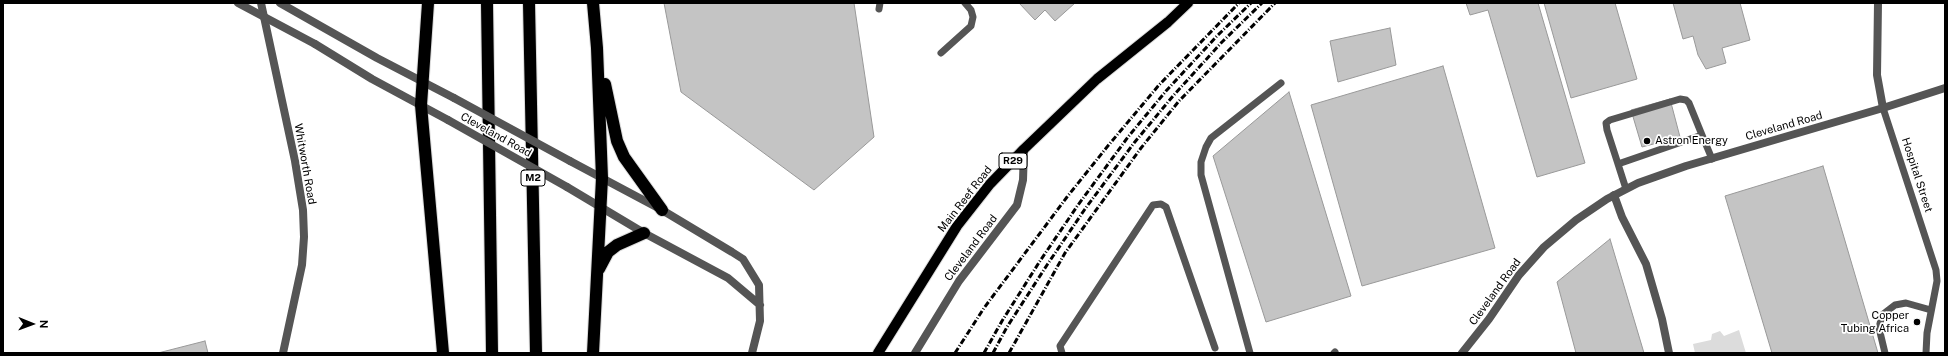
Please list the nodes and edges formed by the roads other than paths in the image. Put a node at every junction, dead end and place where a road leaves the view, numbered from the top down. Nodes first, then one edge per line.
1 (238, 3) edge
2 (261, 3) edge
3 (280, 3) edge
4 (428, 3) edge
5 (487, 3) edge
6 (529, 3) edge
7 (594, 3) edge
8 (965, 3) edge
9 (1188, 3) edge
10 (1878, 3) edge
11 (942, 53) dead end
12 (423, 83) junction
13 (1281, 83) dead end
14 (1945, 88) edge
15 (421, 105) junction
16 (1883, 108) junction
17 (1702, 135) junction
18 (1024, 149) junction
19 (1712, 158) junction
20 (1618, 164) junction
21 (602, 178) junction
22 (1626, 189) junction
23 (1614, 195) junction
24 (600, 207) junction
25 (662, 210) junction
26 (644, 233) junction
27 (597, 273) junction
28 (760, 305) junction
29 (1931, 310) junction
30 (1215, 348) dead end
31 (283, 353) edge
32 (443, 353) edge
33 (492, 353) edge
34 (536, 353) edge
35 (593, 353) edge
36 (752, 353) edge
37 (878, 353) edge
38 (915, 353) edge
39 (1062, 353) edge
40 (1250, 353) edge
41 (1462, 353) edge
42 (1669, 353) edge
43 (1885, 353) edge
44 (1926, 353) edge

1 - 15 street, Cleveland Road, bridge
2 - 31 street, Whitworth Road
3 - 12 street, Cleveland Road
4 - 12 highway
5 - 33 highway
6 - 34 highway, M2
7 - 21 highway
7 - 25 highway
8 - 11 lane
9 - 18 main road, Main Reef Road / R29
10 - 16 street, Hospital Street
12 - 15 highway
12 - 21 street, Cleveland Road, bridge
13 - 40 lane
14 - 16 street, Cleveland Road
15 - 24 street, Cleveland Road, bridge
15 - 32 highway
16 - 19 street, Cleveland Road
16 - 29 lane, Hospital Street
17 - 19 lane
17 - 20 lane
17 - 20 lane
18 - 37 main road, Main Reef Road / R29
18 - 38 street, Cleveland Road
19 - 22 street, Cleveland Road
20 - 22 lane
21 - 24 highway
21 - 25 street, Cleveland Road
22 - 23 street, Cleveland Road
23 - 41 street, Cleveland Road
23 - 42 street
24 - 26 street, Cleveland Road
24 - 27 highway
25 - 28 street, Cleveland Road
26 - 27 highway
26 - 28 street, Cleveland Road
27 - 35 highway
28 - 36 street, Cleveland Road
29 - 43 lane
29 - 44 lane, Hospital Street
30 - 39 lane

